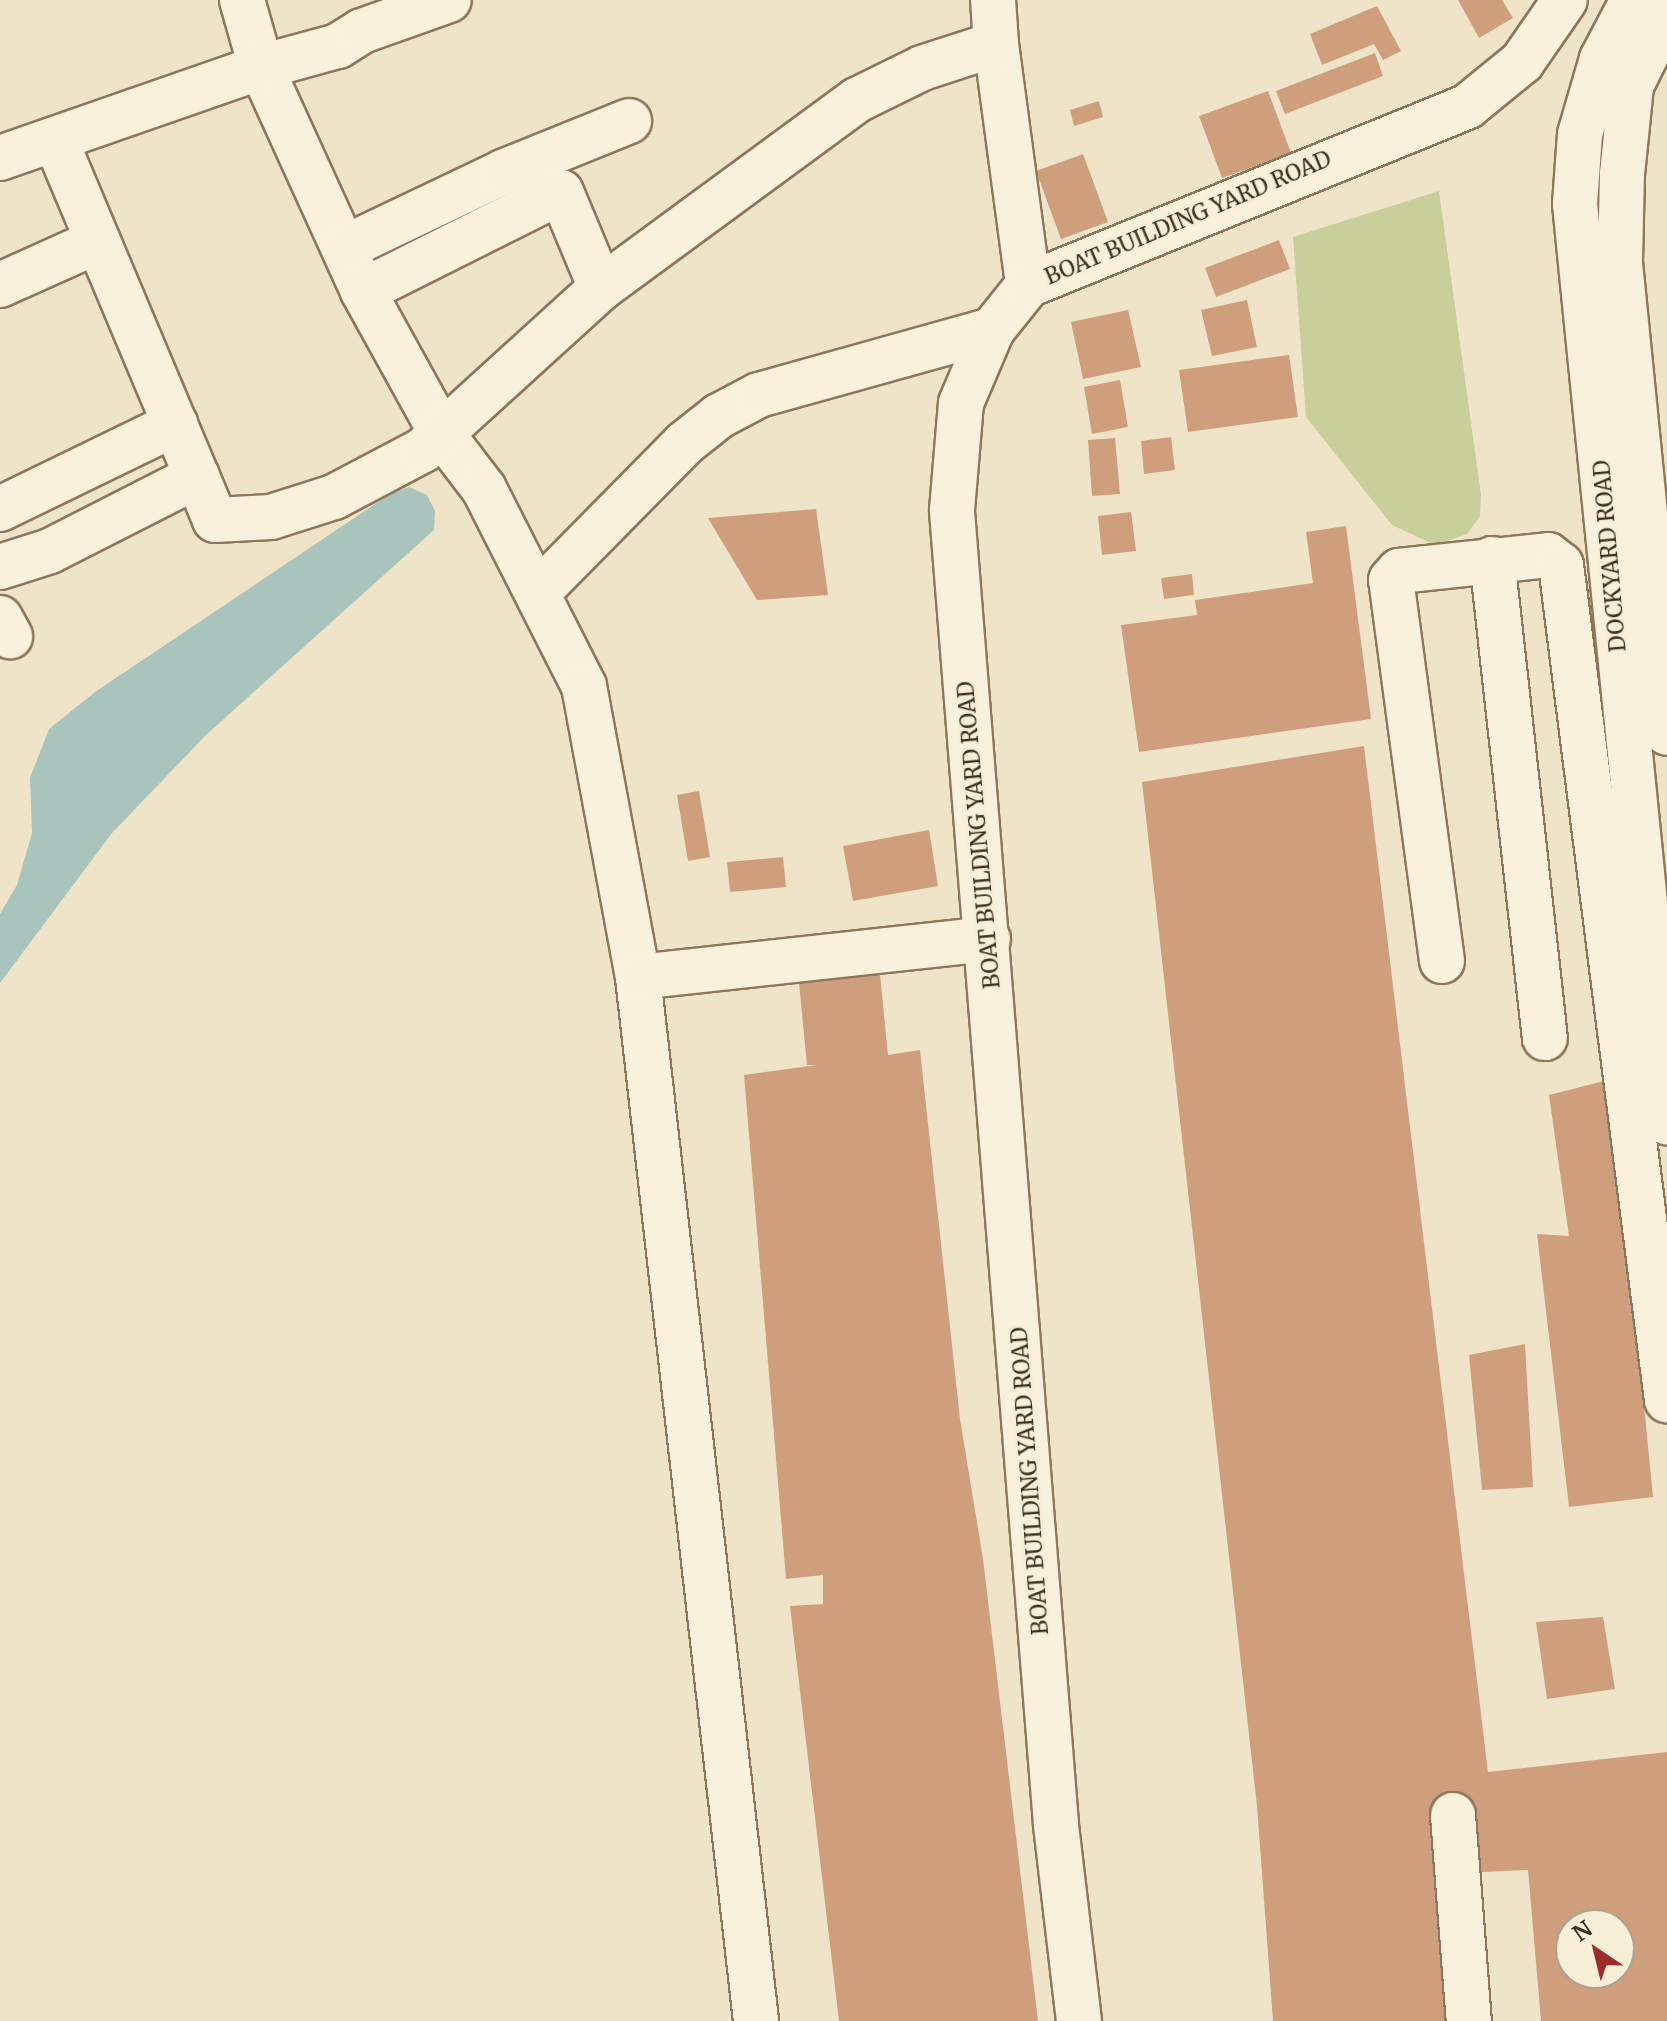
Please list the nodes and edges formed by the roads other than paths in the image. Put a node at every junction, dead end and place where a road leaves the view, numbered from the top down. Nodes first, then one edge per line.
1 (242, 0) edge
2 (449, 0) edge
3 (993, 0) edge
4 (1565, 0) edge
5 (1633, 0) edge
6 (1667, 13) edge
7 (996, 44) junction
8 (261, 67) junction
9 (629, 121) dead end
10 (55, 139) junction
11 (0, 158) edge
12 (98, 241) junction
13 (344, 248) junction
14 (0, 285) edge
15 (1028, 285) junction
16 (601, 288) junction
17 (363, 291) junction
18 (992, 330) junction
19 (175, 424) junction
20 (445, 436) junction
21 (197, 476) junction
22 (0, 509) edge
23 (1492, 559) junction
24 (0, 567) edge
25 (538, 592) junction
26 (1667, 733) edge
27 (988, 939) junction
28 (1442, 961) dead end
29 (638, 977) junction
30 (1545, 1038) dead end
31 (1667, 1122) edge
32 (1667, 1400) edge
33 (1453, 1815) dead end
34 (756, 2021) edge
35 (1079, 2021) edge
36 (1469, 2021) edge

1 - 8 street
2 - 8 street
3 - 7 street
4 - 15 street, BOAT BUILDING YARD ROAD
5 - 31 street, DOCKYARD ROAD
6 - 26 street, DOCKYARD ROAD
7 - 15 street
7 - 16 street
8 - 10 street
8 - 13 street
9 - 13 street
10 - 11 street
10 - 12 street
12 - 14 street
12 - 19 street
13 - 17 street
15 - 18 street, BOAT BUILDING YARD ROAD
16 - 17 street
16 - 20 street
17 - 20 street
18 - 25 street
18 - 27 street, BOAT BUILDING YARD ROAD
19 - 21 street
19 - 22 street
20 - 21 street
20 - 25 street
21 - 24 street
23 - 28 street
23 - 30 street
23 - 32 street
25 - 29 street
27 - 29 street
27 - 35 street, BOAT BUILDING YARD ROAD
29 - 34 street
33 - 36 street

